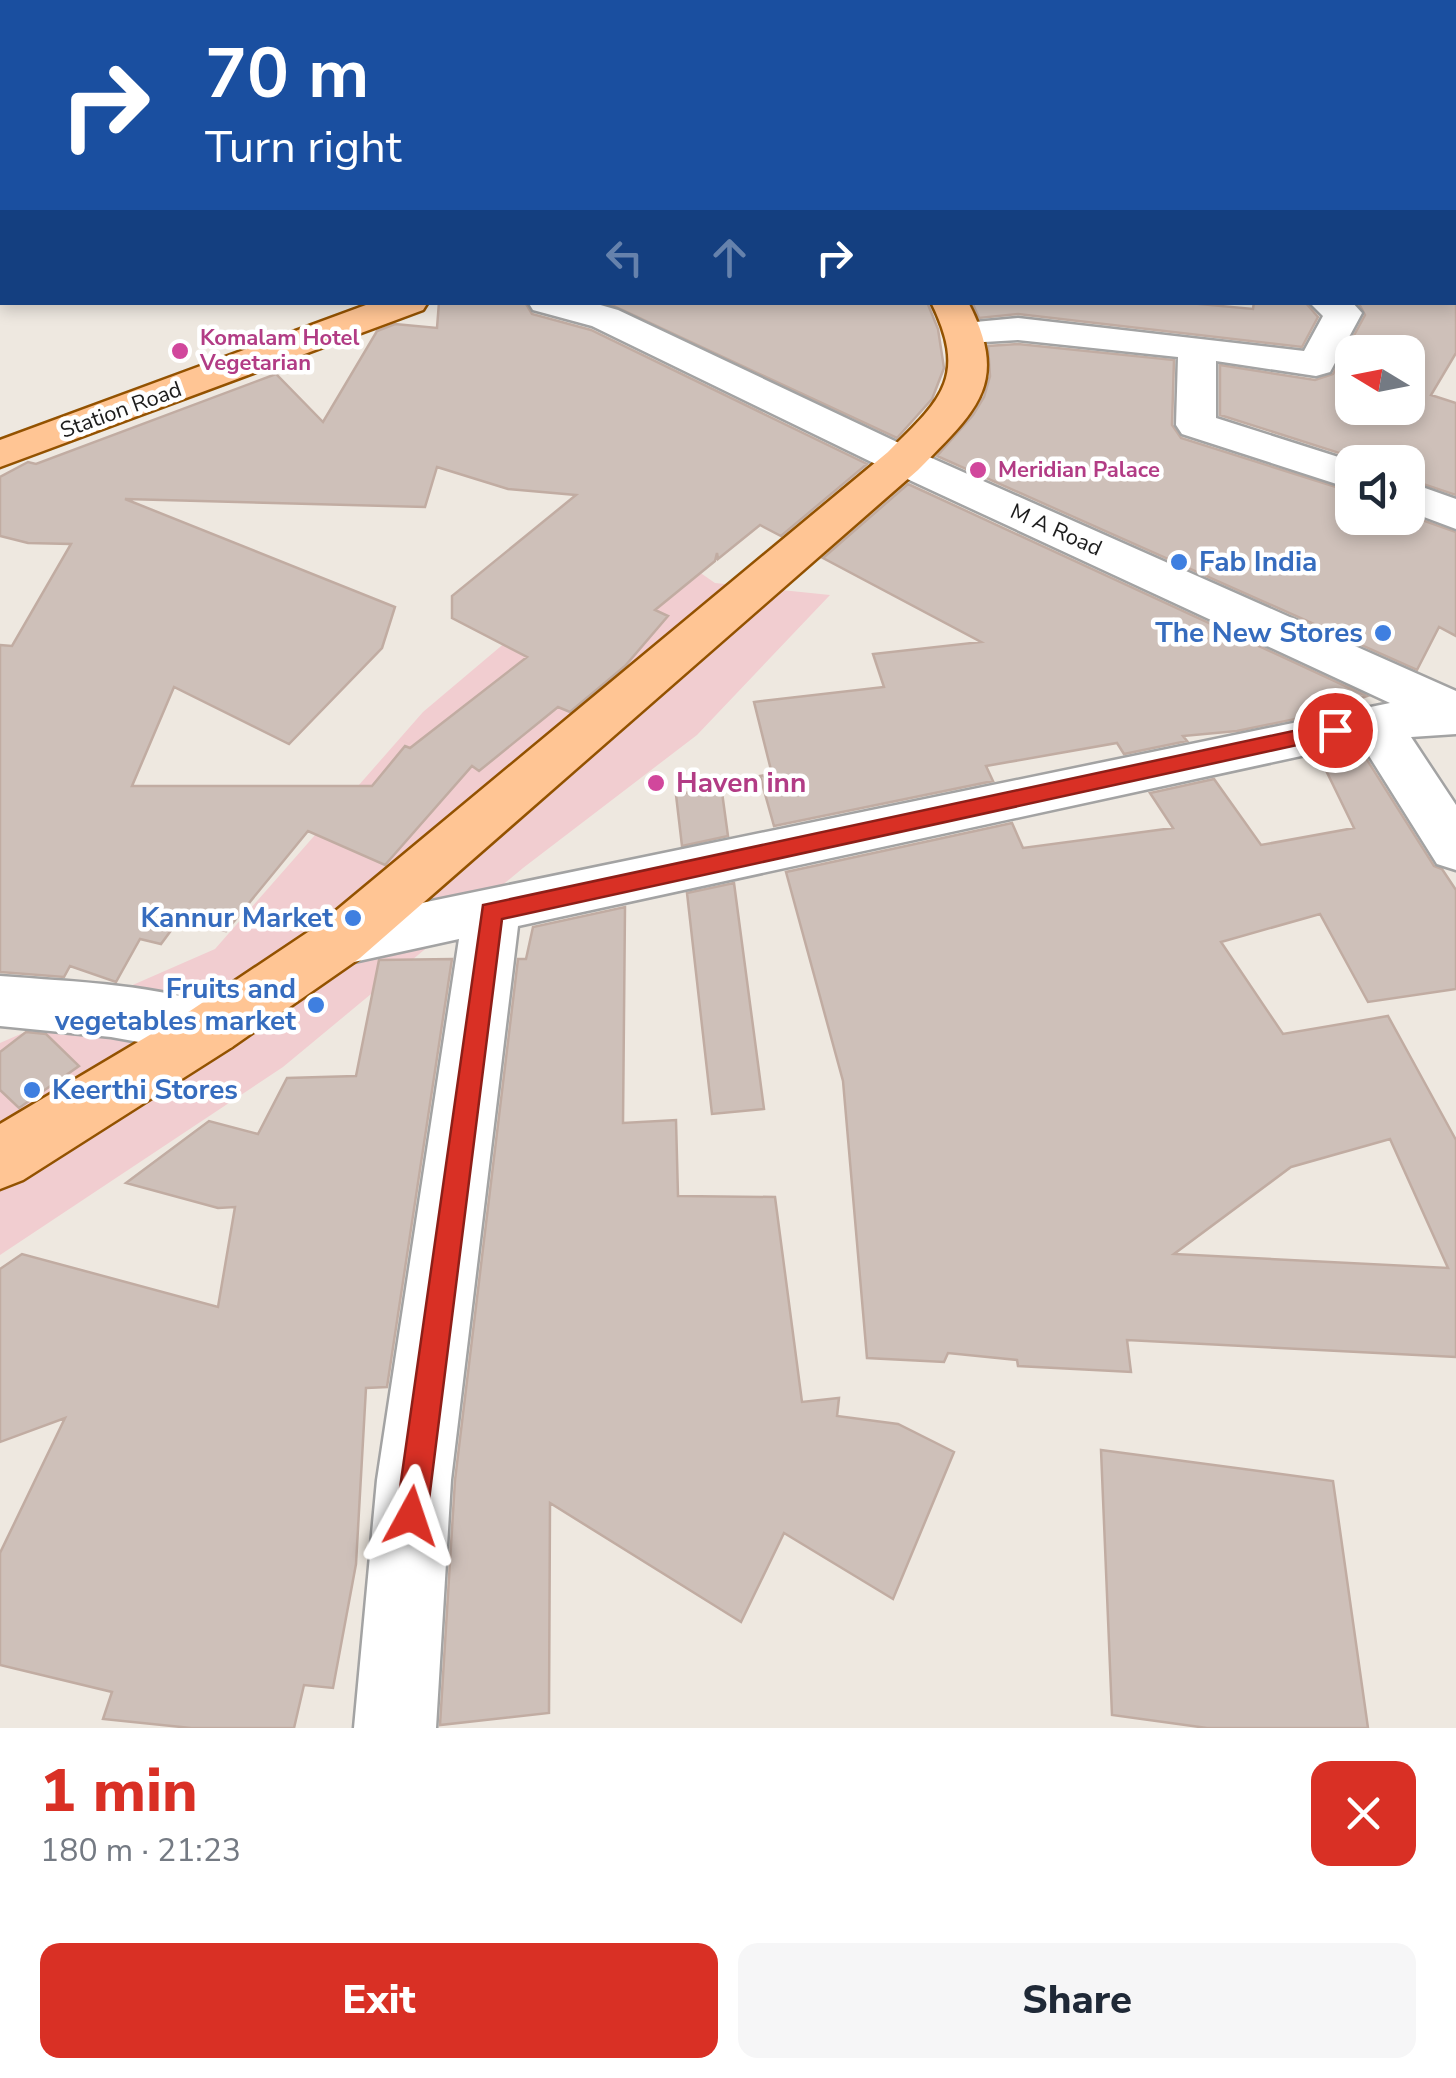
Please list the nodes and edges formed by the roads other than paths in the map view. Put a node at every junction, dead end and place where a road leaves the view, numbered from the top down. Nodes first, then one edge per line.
1 (402, 305) edge
2 (568, 305) edge
3 (1331, 305) edge
4 (628, 313) edge
5 (958, 317) edge
6 (1197, 347) junction
7 (0, 454) edge
8 (903, 460) junction
9 (1335, 470) edge
10 (1425, 502) edge
11 (1456, 515) edge
12 (1456, 714) edge
13 (1374, 722) junction
14 (1456, 850) edge
15 (491, 912) junction
16 (340, 942) junction
17 (0, 1001) edge
18 (211, 1028) junction
19 (0, 1160) edge
20 (395, 1728) edge

1 - 7 main road, Station Road
2 - 4 street, M A Road
3 - 6 street
4 - 8 street, M A Road
5 - 6 street
5 - 8 main road
6 - 9 street
8 - 12 street, M A Road
8 - 16 main road
10 - 11 street
12 - 13 street
13 - 14 street
13 - 15 street
15 - 16 street
15 - 20 street
16 - 18 main road
17 - 18 street
18 - 19 main road

